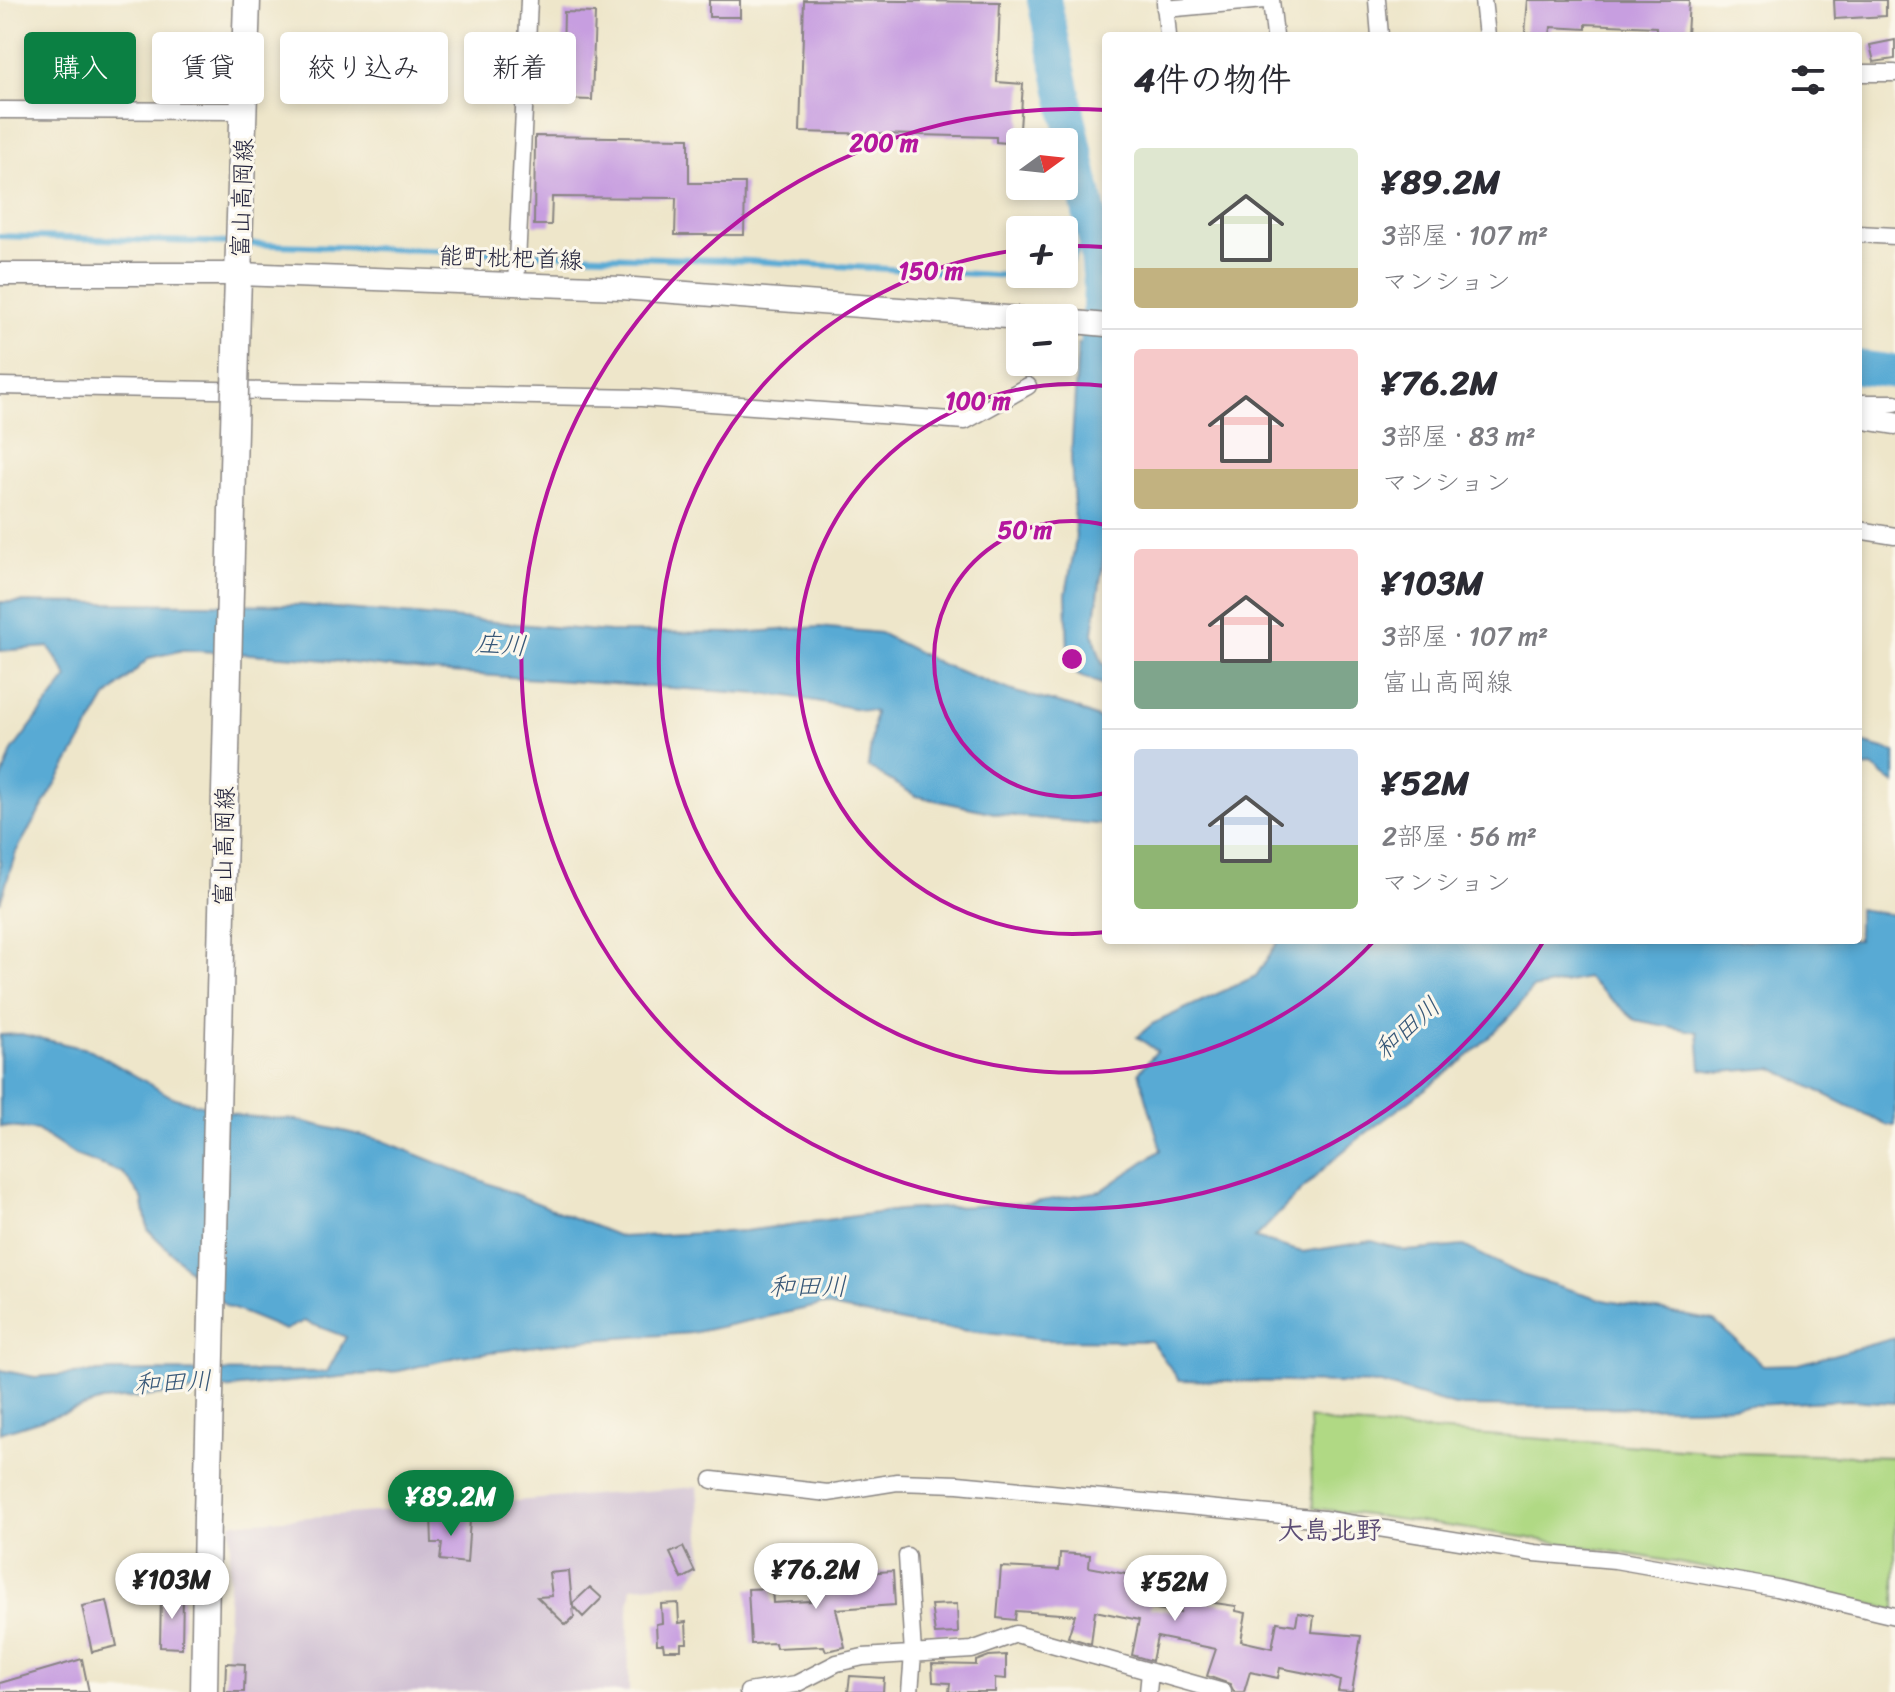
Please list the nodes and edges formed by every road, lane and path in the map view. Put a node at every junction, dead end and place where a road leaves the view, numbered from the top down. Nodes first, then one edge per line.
1 (247, 0) edge
2 (529, 0) edge
3 (1264, 0) edge
4 (1271, 0) edge
5 (1377, 0) edge
6 (1483, 0) edge
7 (1165, 5) edge
8 (1168, 32) edge
9 (1275, 32) edge
10 (1380, 32) edge
11 (1487, 32) edge
12 (1862, 73) edge
13 (1895, 73) edge
14 (0, 110) edge
15 (244, 111) junction
16 (1862, 234) edge
17 (1895, 236) edge
18 (240, 255) junction
19 (0, 274) edge
20 (516, 285) junction
21 (1006, 317) edge
22 (1078, 322) edge
23 (1102, 325) edge
24 (0, 386) edge
25 (1028, 386) dead end
26 (1862, 403) edge
27 (1895, 403) edge
28 (1862, 418) edge
29 (1895, 423) edge
30 (1862, 531) edge
31 (1895, 536) edge
32 (712, 1480) dead end
33 (907, 1556) dead end
34 (1895, 1616) edge
35 (913, 1654) junction
36 (1150, 1672) junction
37 (204, 1692) edge
38 (748, 1692) edge
39 (910, 1692) edge
40 (1148, 1692) edge
41 (1223, 1692) edge

1 - 15 main road, 富山高岡線
2 - 20 street
3 - 7 street
4 - 9 street
5 - 10 street
6 - 11 street
7 - 8 street
12 - 13 street
14 - 15 street
15 - 18 main road, 富山高岡線
16 - 17 street
18 - 19 main road, 能町枇杷首線
18 - 20 main road, 能町枇杷首線
18 - 37 main road, 富山高岡線, bridge
20 - 21 main road, 能町枇杷首線
22 - 23 main road
24 - 25 street
26 - 27 street
28 - 29 main road
30 - 31 street
32 - 34 street
33 - 35 street
35 - 36 street
35 - 38 street
35 - 39 street
36 - 40 street
36 - 41 street

